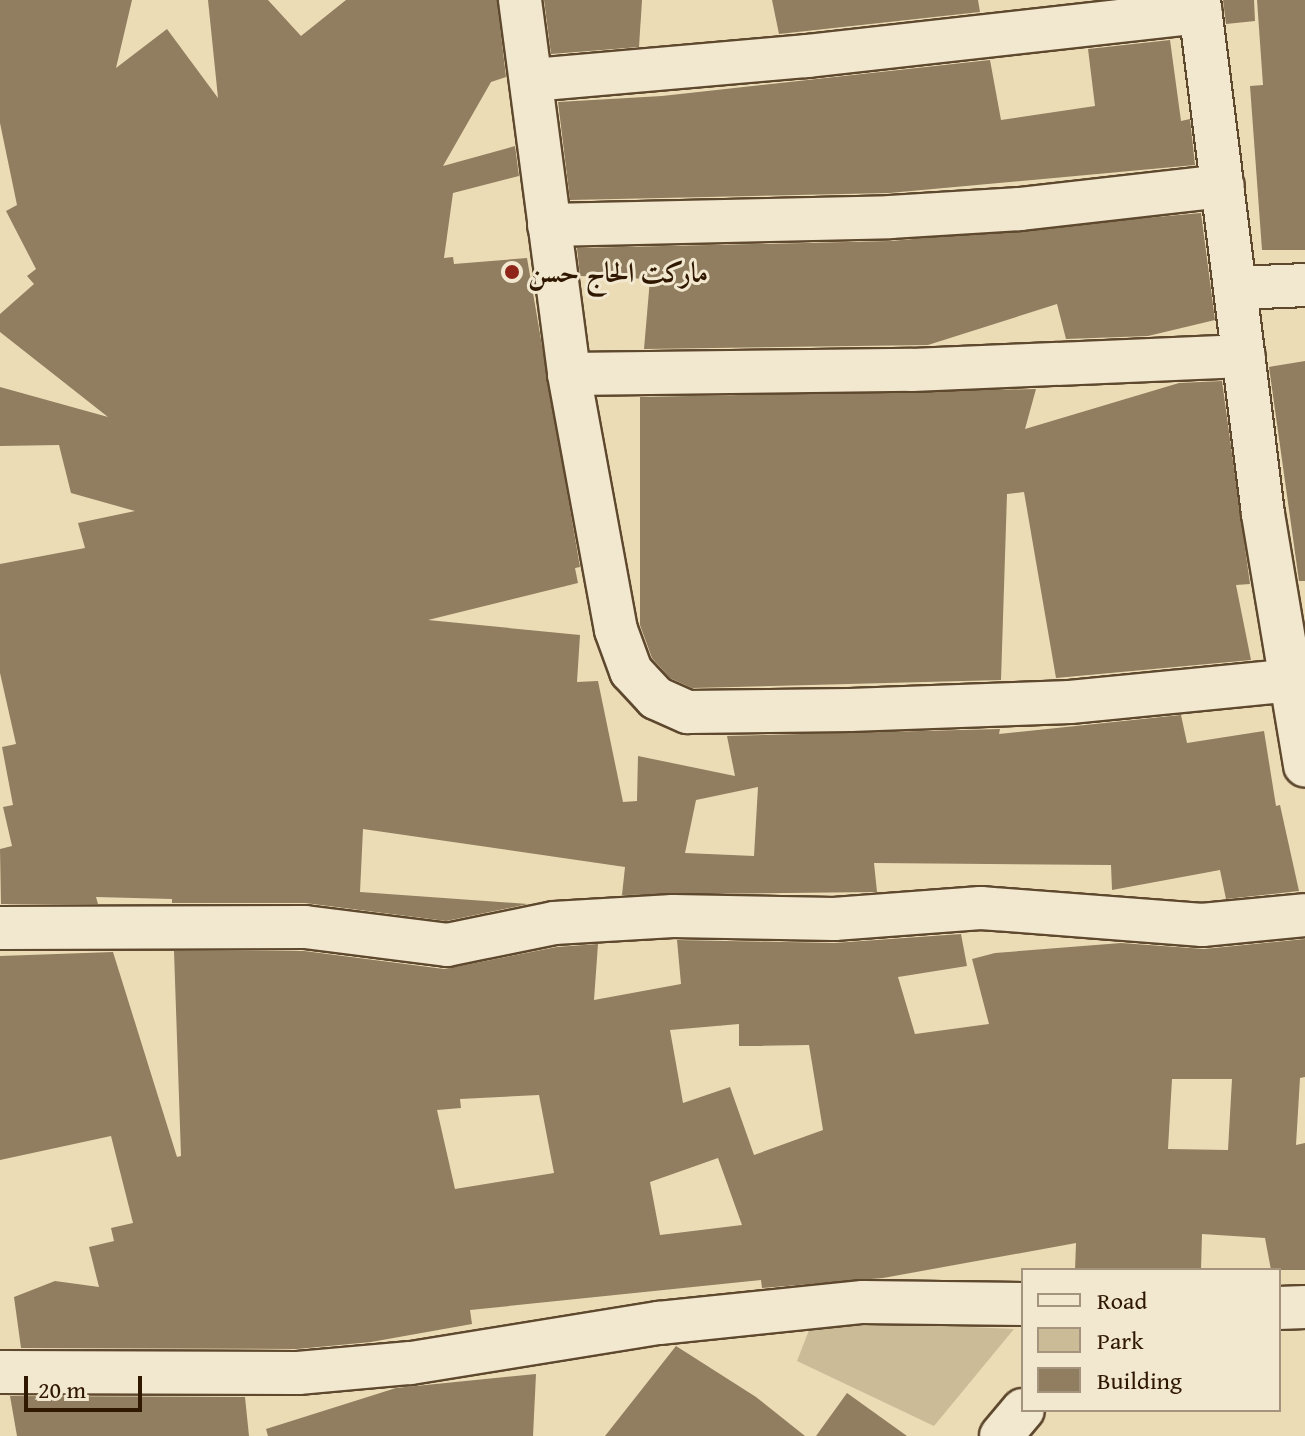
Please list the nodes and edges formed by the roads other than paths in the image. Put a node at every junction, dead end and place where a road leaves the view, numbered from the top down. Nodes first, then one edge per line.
1 (520, 0) edge
2 (1200, 6) edge
3 (1005, 17) edge
4 (532, 80) junction
5 (1223, 186) junction
6 (549, 225) junction
7 (1305, 285) edge
8 (1237, 288) junction
9 (1244, 356) junction
10 (569, 374) junction
11 (1297, 680) edge
12 (1305, 766) edge
13 (1305, 915) edge
14 (0, 928) edge
15 (1021, 1304) edge
16 (1305, 1307) edge
17 (1281, 1308) edge
18 (0, 1372) edge
19 (1021, 1412) edge
20 (1001, 1436) edge

1 - 4 street
2 - 3 street
2 - 5 street
3 - 4 street
4 - 6 street
5 - 6 street
5 - 8 street
6 - 10 street
7 - 8 street
8 - 9 street
9 - 10 street
9 - 11 street
10 - 11 street
11 - 12 street
13 - 14 street
15 - 18 street
16 - 17 street
19 - 20 street

